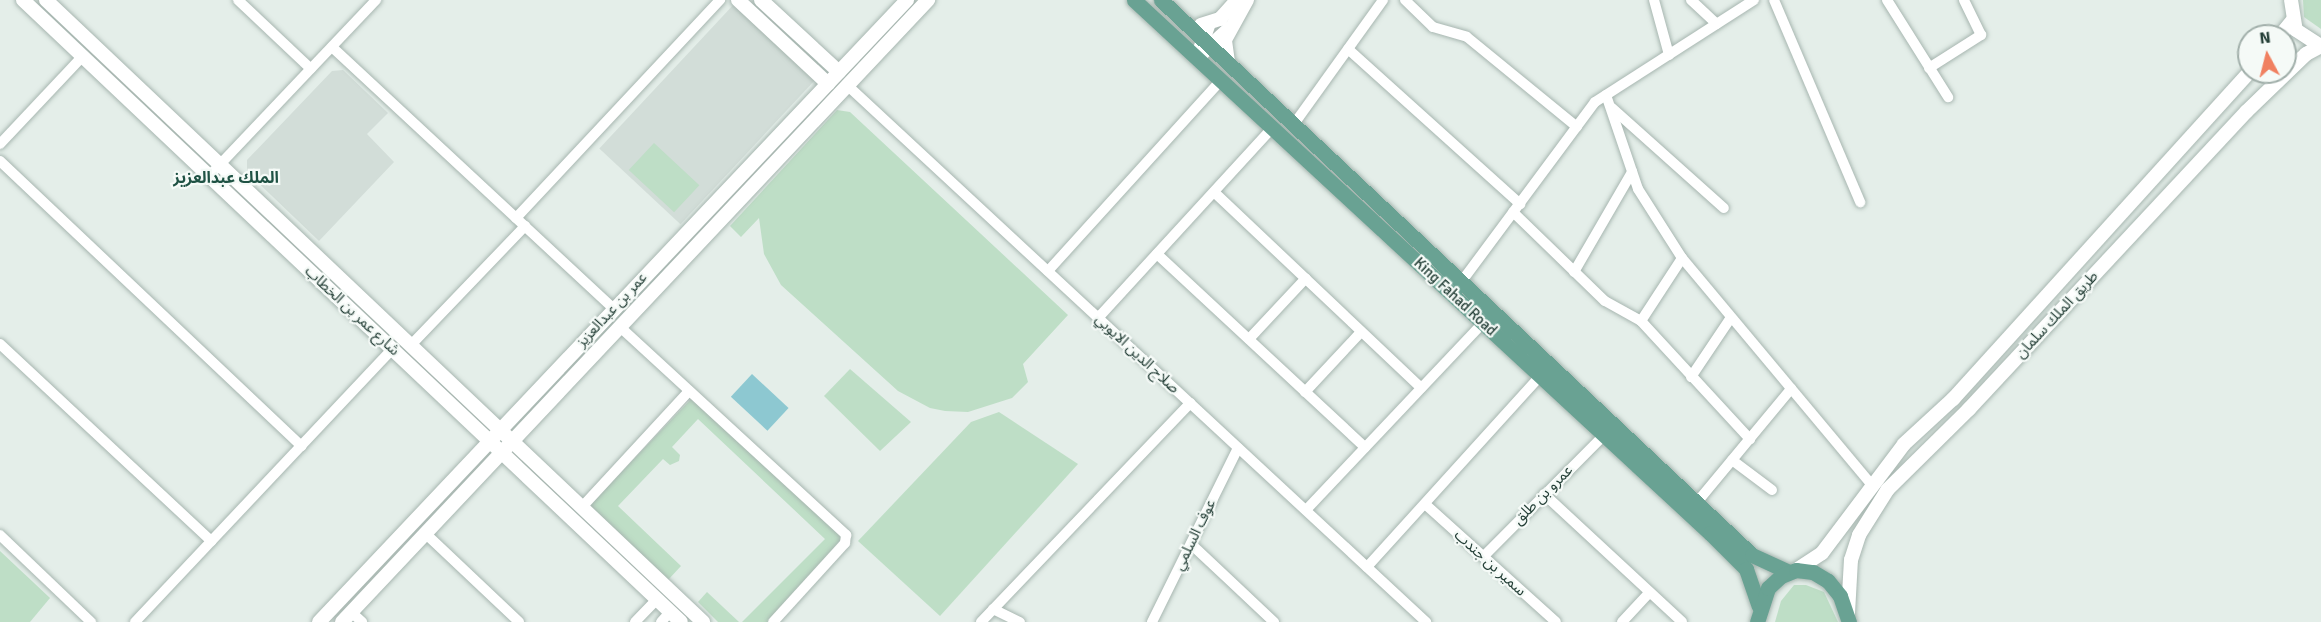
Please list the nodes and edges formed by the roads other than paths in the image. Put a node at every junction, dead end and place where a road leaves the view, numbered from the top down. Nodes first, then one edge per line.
1 (23, 0) edge
2 (46, 0) edge
3 (238, 0) edge
4 (376, 0) edge
5 (720, 0) edge
6 (738, 0) edge
7 (761, 0) edge
8 (908, 0) edge
9 (928, 0) edge
10 (1134, 0) edge
11 (1161, 0) edge
12 (1238, 0) edge
13 (1248, 0) edge
14 (1383, 0) edge
15 (1405, 0) edge
16 (1654, 0) edge
17 (1690, 0) edge
18 (1754, 0) edge
19 (1774, 0) edge
20 (1887, 0) edge
21 (1964, 0) edge
22 (2289, 8) edge
23 (1185, 22) junction
24 (1209, 23) junction
25 (1717, 24) junction
26 (2284, 24) edge
27 (1230, 28) junction
28 (1208, 43) junction
29 (2321, 46) edge
30 (332, 47) junction
31 (1348, 49) junction
32 (1669, 55) junction
33 (82, 57) junction
34 (1197, 58) junction
35 (1228, 62) junction
36 (1929, 68) junction
37 (311, 69) junction
38 (839, 72) junction
39 (1221, 80) junction
40 (828, 84) junction
41 (2239, 84) edge
42 (847, 85) junction
43 (1606, 95) junction
44 (1948, 97) dead end
45 (1610, 107) junction
46 (1294, 124) junction
47 (1577, 126) junction
48 (1272, 128) junction
49 (0, 144) edge
50 (0, 161) edge
51 (220, 164) junction
52 (1632, 172) junction
53 (209, 176) junction
54 (1214, 192) junction
55 (1860, 202) dead end
56 (1516, 208) junction
57 (1724, 208) dead end
58 (516, 218) junction
59 (525, 226) junction
60 (1157, 254) junction
61 (1682, 258) junction
62 (1048, 271) junction
63 (1574, 272) junction
64 (1306, 278) junction
65 (1462, 281) junction
66 (613, 308) junction
67 (1098, 318) junction
68 (1730, 319) junction
69 (1641, 321) junction
70 (1483, 322) junction
71 (619, 326) junction
72 (1361, 332) junction
73 (1249, 339) junction
74 (0, 344) edge
75 (411, 345) junction
76 (392, 349) junction
77 (1540, 376) junction
78 (1691, 377) junction
79 (1421, 388) junction
80 (1791, 389) junction
81 (689, 391) junction
82 (1305, 392) junction
83 (1190, 403) junction
84 (500, 430) junction
85 (1604, 435) junction
86 (1750, 439) junction
87 (489, 441) junction
88 (513, 441) junction
89 (301, 446) junction
90 (1365, 447) junction
91 (1238, 448) junction
92 (502, 453) junction
93 (1732, 460) junction
94 (1871, 484) junction
95 (1772, 490) dead end
96 (1544, 494) junction
97 (1698, 501) junction
98 (1425, 504) junction
99 (582, 507) junction
100 (1306, 510) junction
101 (426, 534) junction
102 (0, 535) edge
103 (211, 541) junction
104 (1191, 544) junction
105 (1483, 556) junction
106 (1367, 567) junction
107 (1793, 571) junction
108 (1648, 594) junction
109 (657, 599) junction
110 (993, 609) junction
111 (1756, 616) edge
112 (346, 617) edge
113 (666, 617) edge
114 (1849, 618) edge
115 (91, 622) edge
116 (135, 622) edge
117 (318, 622) edge
118 (362, 622) edge
119 (519, 622) edge
120 (635, 622) edge
121 (681, 622) edge
122 (703, 622) edge
123 (773, 622) edge
124 (981, 622) edge
125 (1020, 622) edge
126 (1152, 622) edge
127 (1274, 622) edge
128 (1426, 622) edge
129 (1556, 622) edge
130 (1622, 622) edge
131 (1682, 622) edge

1 - 33 street, شارع عمر بن الخطاب
2 - 51 street, شارع عمر بن الخطاب
3 - 37 street
4 - 30 street
5 - 58 street
6 - 40 street
7 - 38 street
8 - 38 street, عمر بن عبدالعزيز
9 - 42 street, عمر بن عبدالعزيز
10 - 34 main road, King Fahad Road
11 - 23 main road, King Fahad Road
12 - 24 street
13 - 27 street
14 - 31 street
15 - 47 street
16 - 32 street
17 - 25 street
18 - 25 street
19 - 55 street
20 - 36 street
21 - 36 street
22 - 26 street
22 - 29 street
23 - 24 street
23 - 28 main road, King Fahad Road
24 - 28 street
25 - 32 street
27 - 28 street
27 - 35 street
28 - 34 street
28 - 35 main road, King Fahad Road
29 - 114 street, طريق الملك سلمان
30 - 37 street
30 - 58 street
31 - 46 street
31 - 56 street
32 - 43 street
33 - 49 street
33 - 53 street, شارع عمر بن الخطاب
34 - 39 main road, King Fahad Road
35 - 46 main road, King Fahad Road
36 - 44 street
37 - 51 street
38 - 40 street, عمر بن عبدالعزيز
39 - 48 main road, King Fahad Road
39 - 62 street
40 - 66 street, عمر بن عبدالعزيز
41 - 94 street, طريق الملك سلمان
42 - 62 street, صلاح الدين الايوبي
42 - 71 street, عمر بن عبدالعزيز
43 - 45 street
43 - 47 street
45 - 52 street
45 - 57 street
46 - 65 main road, King Fahad Road
47 - 56 street
48 - 54 street
48 - 70 main road, King Fahad Road
50 - 89 street
51 - 53 street
51 - 75 street, شارع عمر بن الخطاب
52 - 61 street
52 - 63 street
53 - 76 street, شارع عمر بن الخطاب
54 - 60 street
54 - 64 street
56 - 63 street
56 - 65 street
58 - 59 street
59 - 66 street
59 - 75 street
60 - 67 street
60 - 73 street
61 - 68 street
61 - 69 street
62 - 67 street, صلاح الدين الايوبي
63 - 69 street
64 - 72 street
64 - 73 street
65 - 97 main road, King Fahad Road
66 - 84 street, عمر بن عبدالعزيز
67 - 83 street, صلاح الدين الايوبي
68 - 78 street
68 - 80 street
69 - 78 street
70 - 77 main road, King Fahad Road
70 - 79 street
71 - 81 street
71 - 88 street, عمر بن عبدالعزيز
72 - 79 street
72 - 82 street
73 - 82 street
74 - 103 street
75 - 84 street, شارع عمر بن الخطاب
76 - 87 street, شارع عمر بن الخطاب
76 - 89 street
77 - 85 main road, King Fahad Road
77 - 98 street
78 - 86 street
79 - 90 street
80 - 86 street
80 - 94 street
81 - 99 street
81 - 123 street
82 - 90 street
83 - 91 street, صلاح الدين الايوبي
83 - 110 street
84 - 87 street, عمر بن عبدالعزيز
84 - 88 street, شارع عمر بن الخطاب
85 - 96 street, عمرو بن طلق
85 - 111 main road, King Fahad Road
86 - 93 street
87 - 92 street, شارع عمر بن الخطاب
87 - 117 street, عمر بن عبدالعزيز
88 - 92 street, عمر بن عبدالعزيز
88 - 99 street, شارع عمر بن الخطاب
89 - 103 street
90 - 100 street
91 - 100 street, صلاح الدين الايوبي
91 - 104 street, عوف السلمي
92 - 101 street, عمر بن عبدالعزيز
92 - 109 street, شارع عمر بن الخطاب
93 - 95 street
93 - 97 street
94 - 107 street, طريق الملك سلمان
96 - 105 street, عمرو بن طلق
96 - 108 street
97 - 107 main road, King Fahad Road
98 - 105 street, سمير بن جندب
98 - 106 street
99 - 122 street, شارع عمر بن الخطاب
100 - 106 street, صلاح الدين الايوبي
101 - 112 street, عمر بن عبدالعزيز
101 - 119 street
102 - 115 street
103 - 116 street
104 - 126 street, عوف السلمي
104 - 127 street
105 - 129 street, سمير بن جندب
106 - 128 street, صلاح الدين الايوبي
107 - 111 main road
107 - 114 main road, King Fahad Road
108 - 130 street
108 - 131 street
109 - 113 street, شارع عمر بن الخطاب
109 - 120 street
110 - 124 street
110 - 125 street
112 - 118 street
113 - 121 street, شارع عمر بن الخطاب

